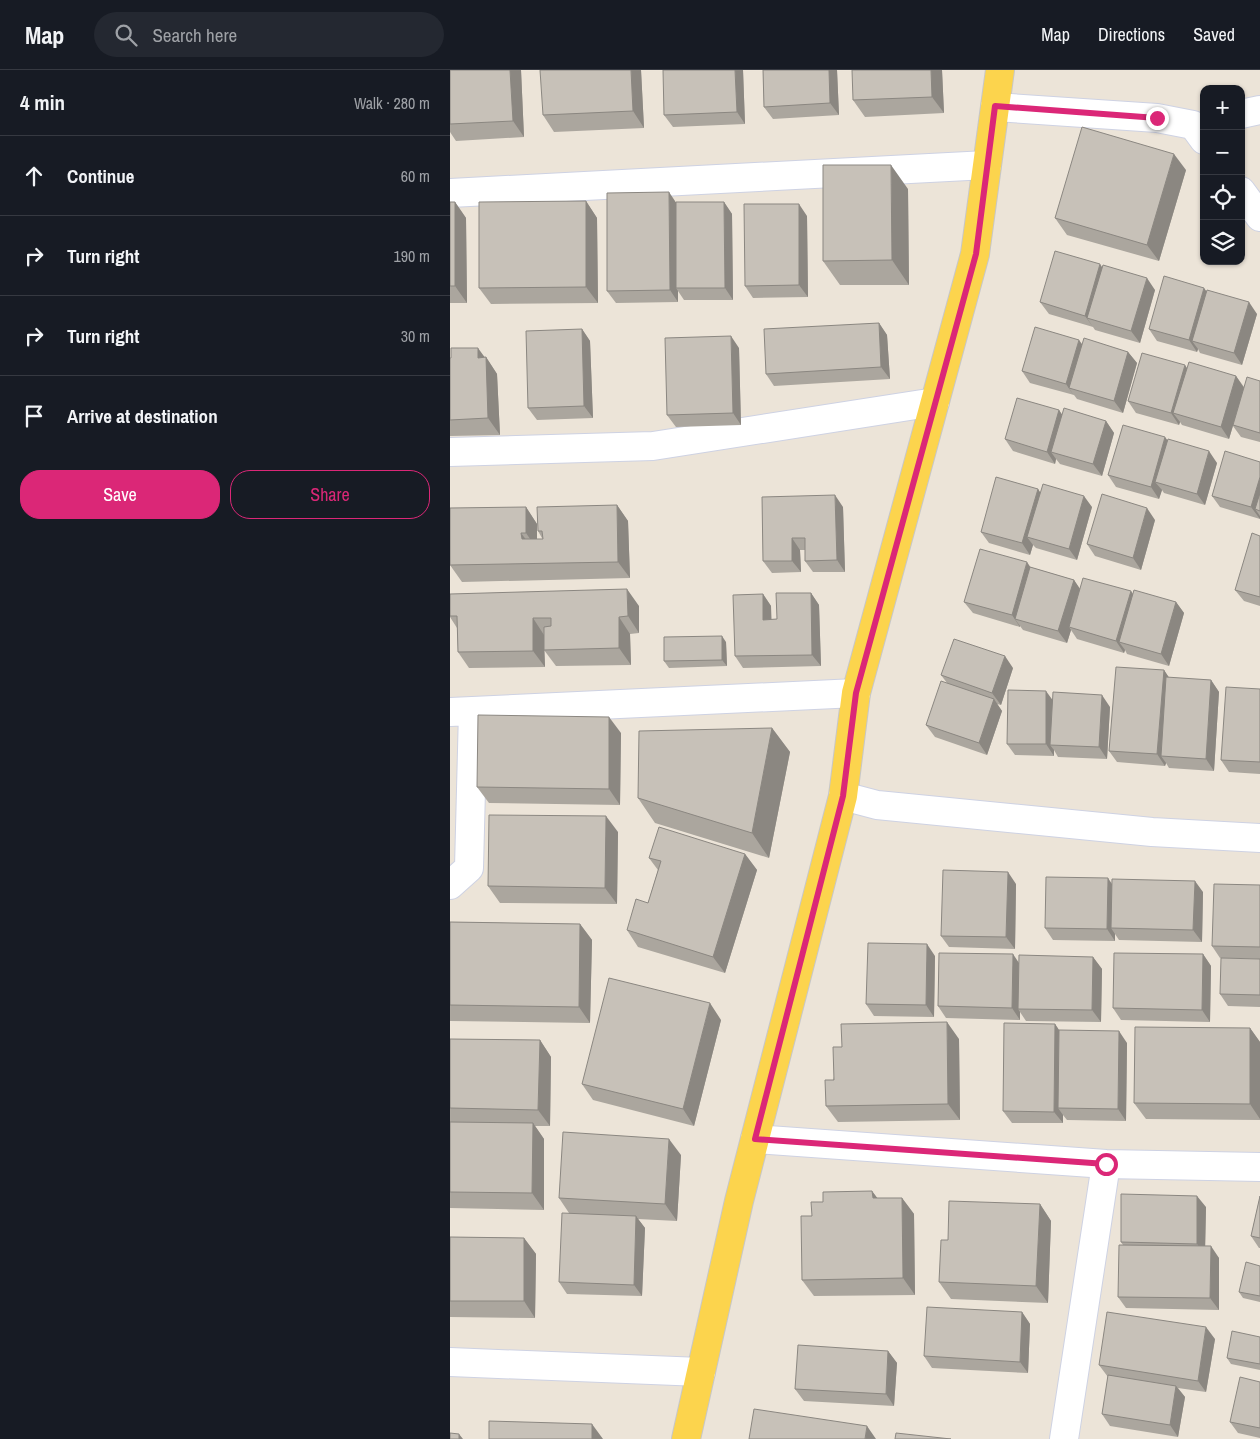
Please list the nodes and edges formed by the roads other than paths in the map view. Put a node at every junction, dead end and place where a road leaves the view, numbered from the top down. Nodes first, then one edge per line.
1 (1000, 70) edge
2 (995, 106) junction
3 (1260, 110) edge
4 (1245, 113) edge
5 (1200, 129) edge
6 (987, 165) junction
7 (450, 193) edge
8 (1245, 196) edge
9 (1260, 217) edge
10 (935, 402) junction
11 (450, 452) edge
12 (856, 693) junction
13 (461, 712) edge
14 (843, 796) junction
15 (1260, 838) edge
16 (450, 885) edge
17 (755, 1139) junction
18 (1106, 1164) junction
19 (1260, 1166) edge
20 (450, 1362) edge
21 (701, 1372) junction
22 (686, 1439) edge
23 (1064, 1439) edge

1 - 2 main road
2 - 5 street
2 - 6 main road
3 - 4 street
6 - 7 street
6 - 10 main road
8 - 9 street
10 - 11 street
10 - 12 main road
12 - 13 street
12 - 14 main road
13 - 16 street
14 - 15 street
14 - 17 main road
17 - 18 street
17 - 21 main road
18 - 19 street
18 - 23 street
20 - 21 street
21 - 22 main road

